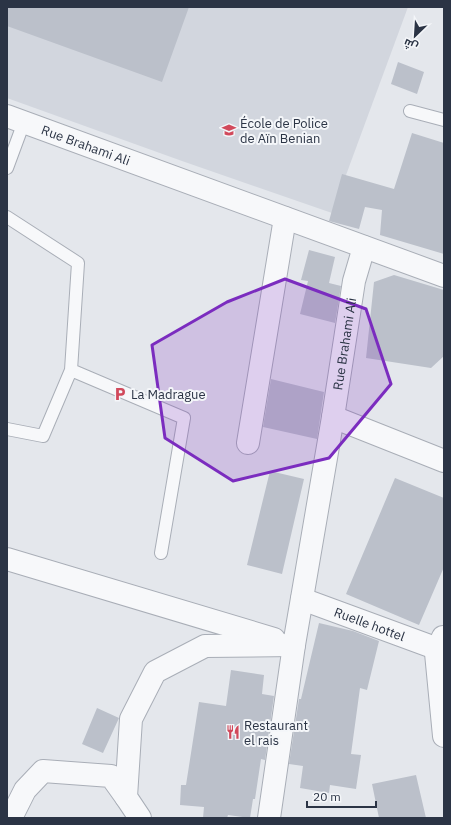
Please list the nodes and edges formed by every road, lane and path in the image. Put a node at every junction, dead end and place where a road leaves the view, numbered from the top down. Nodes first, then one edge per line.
1 (410, 111) dead end
2 (16, 119) edge
3 (444, 120) edge
4 (7, 168) edge
5 (7, 217) edge
6 (285, 218) junction
7 (364, 247) junction
8 (444, 276) edge
9 (71, 370) junction
10 (333, 417) junction
11 (7, 429) edge
12 (248, 443) dead end
13 (444, 461) edge
14 (161, 553) dead end
15 (7, 558) edge
16 (302, 599) junction
17 (441, 642) edge
18 (294, 645) junction
19 (444, 736) edge
20 (126, 797) junction
21 (11, 818) edge
22 (140, 818) edge
23 (269, 818) edge

1 - 3 lane
2 - 4 lane
2 - 6 street, Rue Brahami Ali
5 - 9 lane
6 - 7 street, Rue Brahami Ali
6 - 12 street
7 - 8 street
7 - 10 street, Rue Brahami Ali
9 - 11 lane
9 - 14 lane
10 - 13 street
10 - 16 street, Rue Brahami Ali
15 - 18 street
16 - 17 street, Ruelle hottel
16 - 18 street, Rue Brahami Ali
17 - 19 street
18 - 20 street
18 - 23 street, Rue Brahami Ali
20 - 21 street
20 - 22 street

